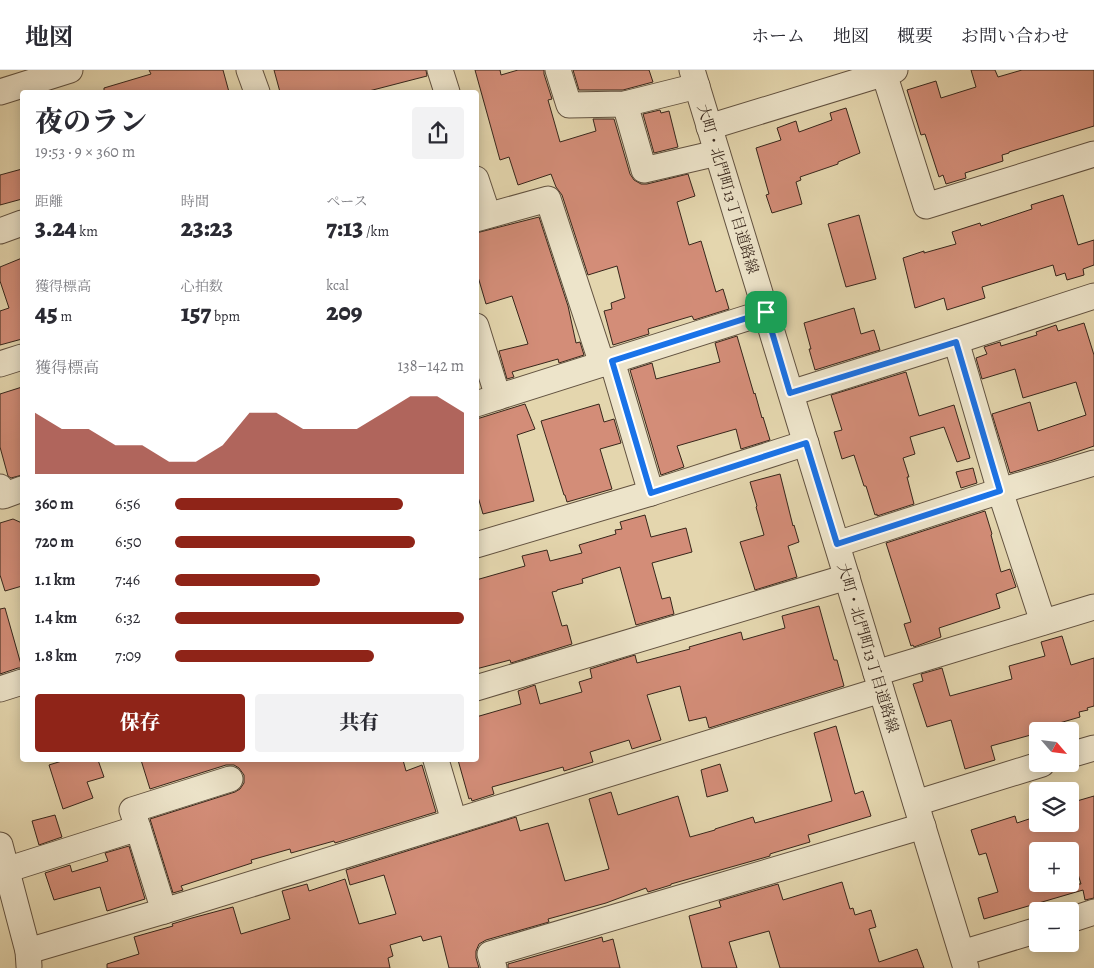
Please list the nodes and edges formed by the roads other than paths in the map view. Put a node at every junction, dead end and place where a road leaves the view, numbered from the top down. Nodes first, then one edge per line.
1 (70, 70) edge
2 (249, 70) edge
3 (558, 70) edge
4 (887, 71) edge
5 (694, 78) edge
6 (256, 90) edge
7 (0, 92) edge
8 (625, 104) junction
9 (710, 127) junction
10 (718, 153) junction
11 (1094, 154) edge
12 (479, 198) edge
13 (482, 217) edge
14 (20, 225) edge
15 (0, 231) edge
16 (1094, 296) edge
17 (766, 312) junction
18 (956, 342) junction
19 (479, 346) edge
20 (20, 358) edge
21 (607, 362) junction
22 (0, 364) edge
23 (790, 393) junction
24 (487, 400) edge
25 (806, 443) junction
26 (1094, 463) edge
27 (0, 487) edge
28 (20, 490) edge
29 (1000, 491) junction
30 (651, 493) junction
31 (479, 544) edge
32 (837, 544) junction
33 (846, 577) junction
34 (1094, 607) edge
35 (1043, 622) junction
36 (879, 682) junction
37 (20, 683) edge
38 (479, 687) edge
39 (0, 689) edge
40 (1094, 748) edge
41 (1079, 752) edge
42 (437, 762) edge
43 (1029, 769) edge
44 (230, 779) dead end
45 (919, 814) junction
46 (454, 821) junction
47 (138, 828) junction
48 (0, 845) edge
49 (6, 870) junction
50 (164, 911) junction
51 (1094, 912) edge
52 (1079, 917) edge
53 (1029, 934) edge
54 (28, 960) edge
55 (964, 961) edge
56 (494, 968) edge

1 - 7 street
2 - 6 street
3 - 8 street
4 - 9 street
4 - 11 street
5 - 8 street
5 - 9 street, 大町・北門町13丁目道路線
8 - 10 street
9 - 10 street, 大町・北門町13丁目道路線
10 - 17 street, 大町・北門町13丁目道路線
12 - 13 street
13 - 21 street
14 - 15 street
16 - 18 street
17 - 21 street
17 - 23 street, 大町・北門町13丁目道路線
18 - 23 street
18 - 29 street
19 - 24 street
20 - 22 street
21 - 24 street
21 - 30 street
23 - 25 street, 大町・北門町13丁目道路線
25 - 30 street
25 - 32 street, 大町・北門町13丁目道路線
26 - 29 street
27 - 28 street
29 - 32 street
29 - 35 street
30 - 31 street
32 - 33 street, 大町・北門町13丁目道路線
33 - 36 street, 大町・北門町13丁目道路線
33 - 38 street
34 - 35 street
35 - 36 street
36 - 45 street, 大町・北門町13丁目道路線
36 - 46 street
37 - 39 street
40 - 41 street
42 - 46 street
43 - 45 street
44 - 47 street
45 - 55 street, 大町・北門町13丁目道路線
45 - 56 street
46 - 50 street
47 - 49 street
47 - 50 street
48 - 49 street
49 - 54 street
50 - 54 street
51 - 52 street
53 - 55 street

